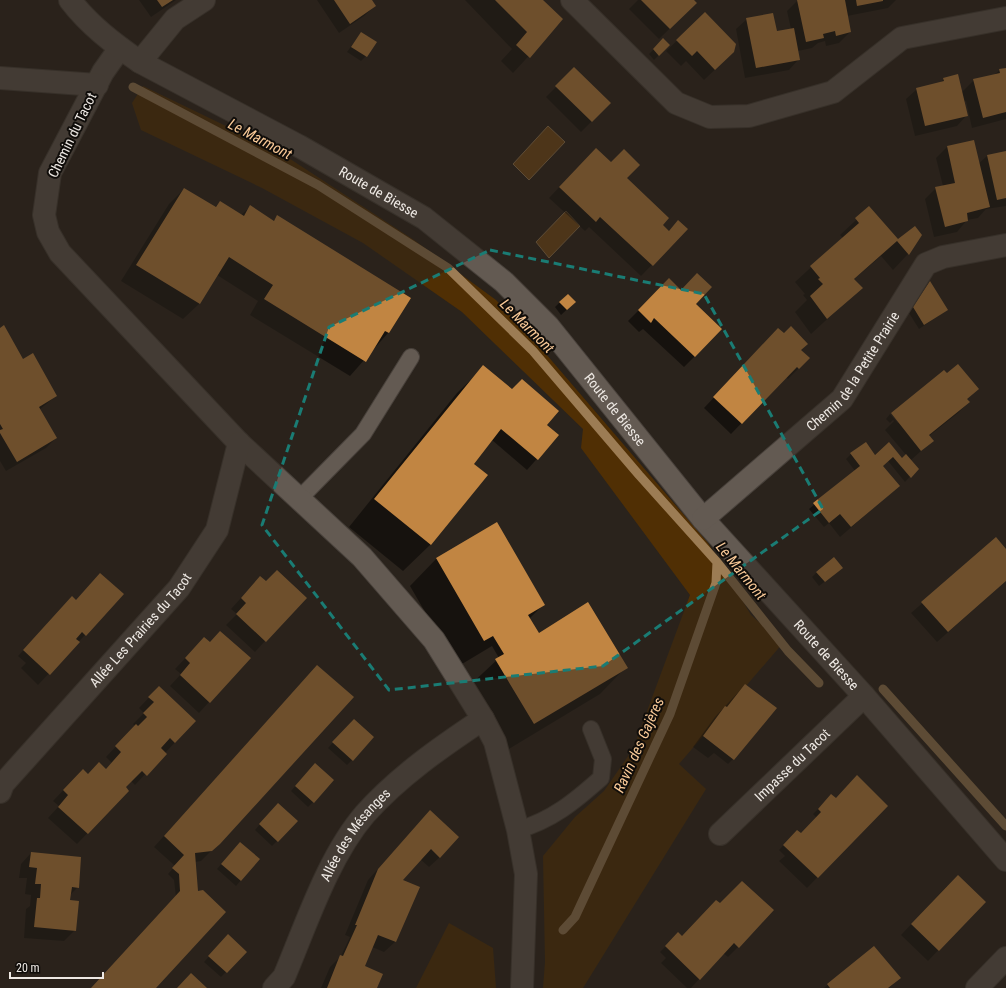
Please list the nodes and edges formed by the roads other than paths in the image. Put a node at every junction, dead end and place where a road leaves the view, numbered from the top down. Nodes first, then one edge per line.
1 (70, 0) edge
2 (204, 0) edge
3 (572, 0) edge
4 (1006, 18) edge
5 (120, 48) junction
6 (140, 62) junction
7 (0, 78) edge
8 (97, 85) junction
9 (1006, 245) edge
10 (411, 357) dead end
11 (238, 443) junction
12 (299, 499) junction
13 (703, 520) junction
14 (864, 696) junction
15 (483, 719) junction
16 (591, 729) dead end
17 (0, 792) edge
18 (518, 830) junction
19 (720, 834) dead end
20 (1006, 860) edge
21 (1006, 958) edge
22 (274, 988) edge
23 (522, 988) edge
24 (977, 988) edge

1 - 5 street, Route de Biesse
2 - 6 street
3 - 4 street
5 - 6 street, Route de Biesse
5 - 8 street, Chemin du Tacot
6 - 13 street, Route de Biesse
7 - 8 street
8 - 11 street, Chemin du Tacot
9 - 13 street, Chemin de la Petite Prairie
10 - 12 lane
11 - 12 street, Chemin du Tacot
11 - 17 street, Allée Les Prairies du Tacot
12 - 15 street, Chemin du Tacot
13 - 14 street, Route de Biesse
14 - 19 street, Impasse du Tacot
14 - 20 street, Route de Biesse
15 - 18 street, Chemin du Tacot
15 - 22 street, Allée des Mésanges
16 - 18 lane
18 - 23 street, Chemin du Tacot
21 - 24 street

